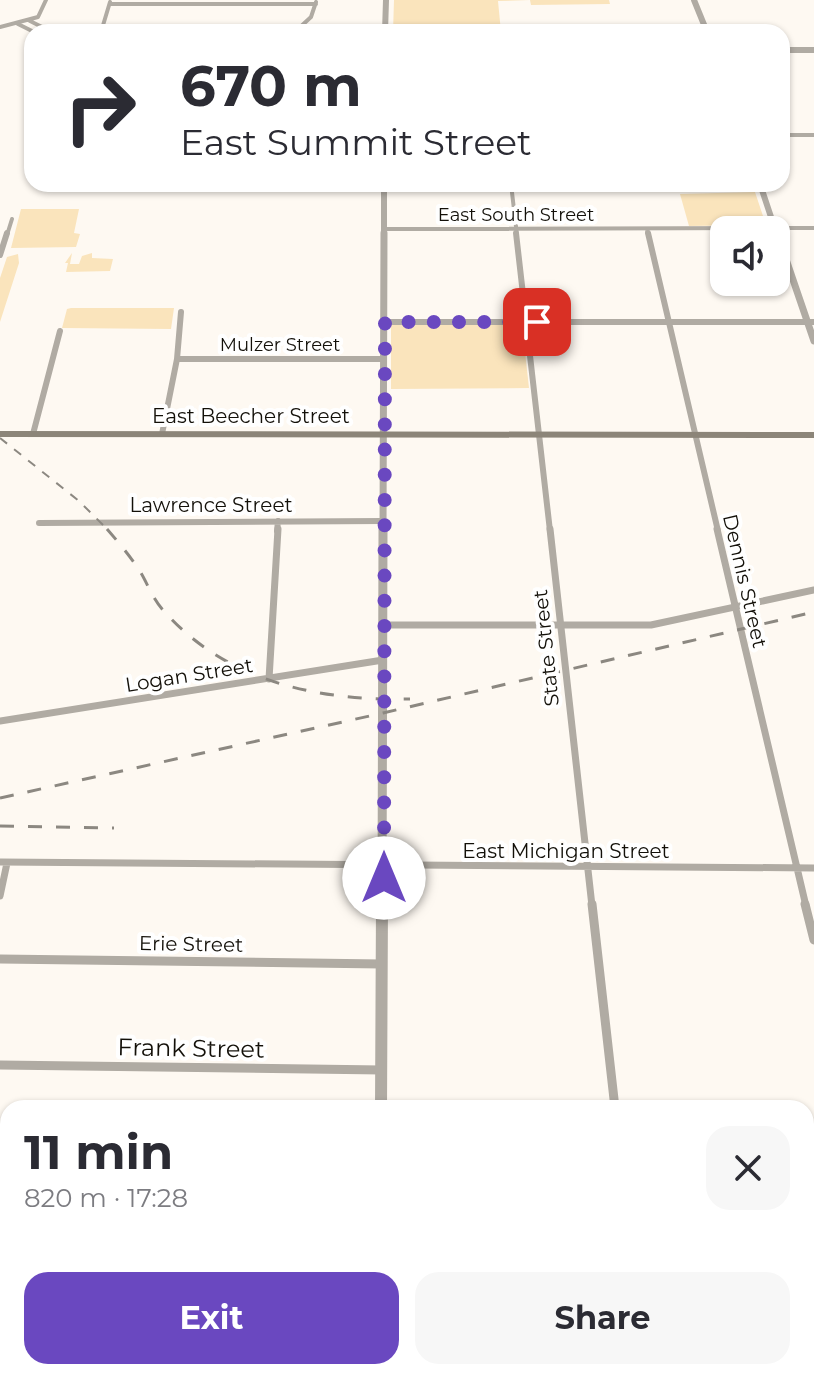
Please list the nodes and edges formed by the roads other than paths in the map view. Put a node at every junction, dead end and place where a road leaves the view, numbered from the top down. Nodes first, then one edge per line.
1 (46, 0) edge
2 (386, 0) edge
3 (694, 0) edge
4 (110, 2) edge
5 (316, 2) edge
6 (24, 22) junction
7 (30, 24) edge
8 (103, 24) edge
9 (305, 24) edge
10 (385, 24) edge
11 (704, 24) edge
12 (0, 27) edge
13 (790, 50) edge
14 (814, 50) edge
15 (790, 135) edge
16 (814, 135) edge
17 (384, 192) edge
18 (512, 192) edge
19 (763, 192) edge
20 (771, 216) edge
21 (12, 219) dead end
22 (790, 228) edge
23 (814, 228) edge
24 (385, 229) junction
25 (517, 229) junction
26 (647, 229) junction
27 (710, 229) edge
28 (0, 255) edge
29 (790, 267) edge
30 (181, 312) dead end
31 (385, 322) junction
32 (528, 322) junction
33 (670, 322) junction
34 (811, 322) edge
35 (60, 331) dead end
36 (814, 341) edge
37 (177, 359) junction
38 (384, 359) junction
39 (0, 434) edge
40 (33, 434) junction
41 (162, 434) junction
42 (384, 434) junction
43 (541, 435) junction
44 (694, 435) junction
45 (814, 435) edge
46 (278, 521) junction
47 (383, 521) junction
48 (39, 523) dead end
49 (814, 590) edge
50 (735, 607) junction
51 (384, 625) junction
52 (562, 625) junction
53 (383, 660) junction
54 (269, 679) junction
55 (0, 721) edge
56 (4, 862) edge
57 (384, 867) junction
58 (588, 867) junction
59 (797, 868) junction
60 (814, 868) edge
61 (0, 896) edge
62 (814, 940) edge
63 (0, 959) edge
64 (382, 964) junction
65 (0, 1065) edge
66 (382, 1070) junction
67 (381, 1100) edge
68 (614, 1100) edge

1 - 6 street
2 - 10 street
3 - 11 street
4 - 5 street
4 - 8 street
5 - 9 street
6 - 7 street
6 - 12 street
13 - 14 street
15 - 16 street
17 - 24 street
18 - 25 street, State Street
19 - 20 street
21 - 28 street
22 - 23 street, East South Street
24 - 25 street, East South Street
24 - 31 street
25 - 26 street, East South Street
25 - 32 street, State Street
26 - 27 street, East South Street
26 - 33 street, Dennis Street
29 - 34 street
30 - 37 street
31 - 32 street
31 - 38 street
32 - 33 street
32 - 43 street, State Street
33 - 34 street
33 - 44 street, Dennis Street
34 - 36 street
35 - 40 street
37 - 38 street, Mulzer Street
37 - 41 street
38 - 42 street
39 - 40 main road, East Beecher Street
40 - 41 main road, East Beecher Street
41 - 42 main road, East Beecher Street
42 - 43 main road, East Beecher Street
42 - 47 street
43 - 44 main road, East Beecher Street
43 - 52 street, State Street
44 - 45 main road, East Beecher Street
44 - 50 street, Dennis Street
46 - 47 street, Lawrence Street
46 - 48 street, Lawrence Street
46 - 54 street
47 - 51 street
49 - 50 street
50 - 52 street
50 - 59 street, Dennis Street
51 - 52 street
51 - 53 street
52 - 58 street, State Street
53 - 54 street, Logan Street
53 - 57 street
54 - 55 street, Logan Street
56 - 57 street, East Michigan Street
56 - 61 street
57 - 58 street, East Michigan Street
57 - 64 street
58 - 59 street, East Michigan Street
58 - 68 street, State Street
59 - 60 street, East Michigan Street
59 - 62 street, Dennis Street
63 - 64 street, Erie Street
64 - 66 street
65 - 66 street, Frank Street
66 - 67 street

